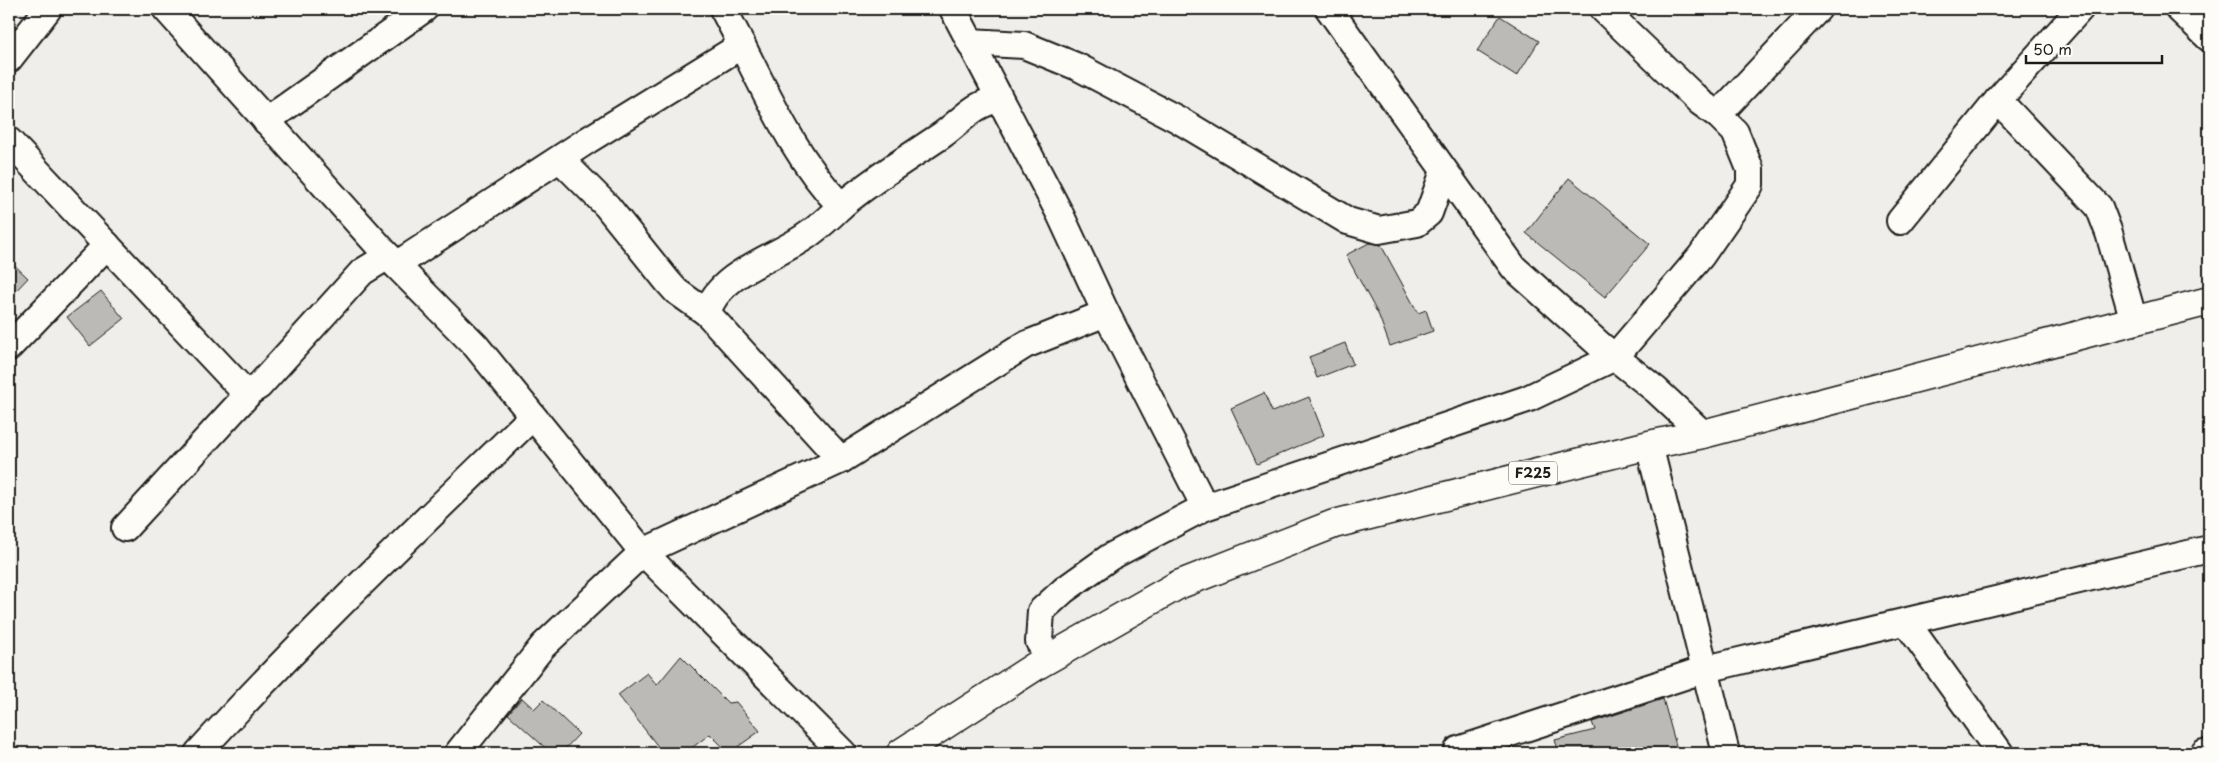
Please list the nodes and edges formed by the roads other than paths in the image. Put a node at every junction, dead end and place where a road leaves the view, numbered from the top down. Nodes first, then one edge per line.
1 (48, 9) edge
2 (166, 9) edge
3 (424, 9) edge
4 (724, 9) edge
5 (952, 9) edge
6 (1604, 9) edge
7 (1818, 9) edge
8 (2080, 9) edge
9 (2179, 9) edge
10 (1338, 13) edge
11 (2209, 38) edge
12 (970, 42) junction
13 (742, 45) junction
14 (9, 59) edge
15 (999, 99) junction
16 (1998, 100) junction
17 (1718, 115) junction
18 (266, 121) junction
19 (9, 141) edge
20 (560, 159) junction
21 (1444, 171) junction
22 (841, 206) junction
23 (1900, 222) dead end
24 (107, 245) junction
25 (392, 261) junction
26 (2209, 301) edge
27 (707, 313) junction
28 (1106, 313) junction
29 (2134, 321) junction
30 (9, 347) edge
31 (1614, 357) junction
32 (251, 391) junction
33 (532, 417) junction
34 (1704, 434) junction
35 (1649, 445) junction
36 (841, 460) junction
37 (1205, 507) junction
38 (125, 528) dead end
39 (2209, 549) edge
40 (643, 552) junction
41 (1906, 622) junction
42 (1050, 658) junction
43 (1706, 669) junction
44 (1458, 750) dead end
45 (198, 753) edge
46 (458, 753) edge
47 (843, 753) edge
48 (900, 753) edge
49 (1726, 753) edge
50 (2000, 753) edge
51 (2204, 753) edge
52 (2209, 753) edge

1 - 14 street
2 - 18 street
3 - 18 street
4 - 13 street
5 - 12 street
6 - 17 street
7 - 17 street
8 - 16 street
9 - 11 street
10 - 21 street
12 - 15 street
12 - 21 street
13 - 20 street
13 - 22 street
15 - 22 street
15 - 28 street
16 - 23 street
16 - 29 street
17 - 31 street
18 - 25 street
19 - 24 street
20 - 25 street
20 - 27 street
21 - 31 street
22 - 27 street
24 - 30 street
24 - 32 street
25 - 32 street
25 - 33 street
26 - 29 main road, F225
27 - 36 street
28 - 36 street
28 - 37 street
29 - 34 main road, F225
31 - 34 street
31 - 37 street
32 - 38 street
33 - 40 street
33 - 45 street
34 - 35 main road, F225
35 - 42 main road, F225
35 - 43 street
36 - 40 street
37 - 42 street
39 - 41 street
40 - 46 street
40 - 47 street
41 - 43 street
41 - 50 street
42 - 48 main road, F225
43 - 44 street
43 - 49 street
51 - 52 street

